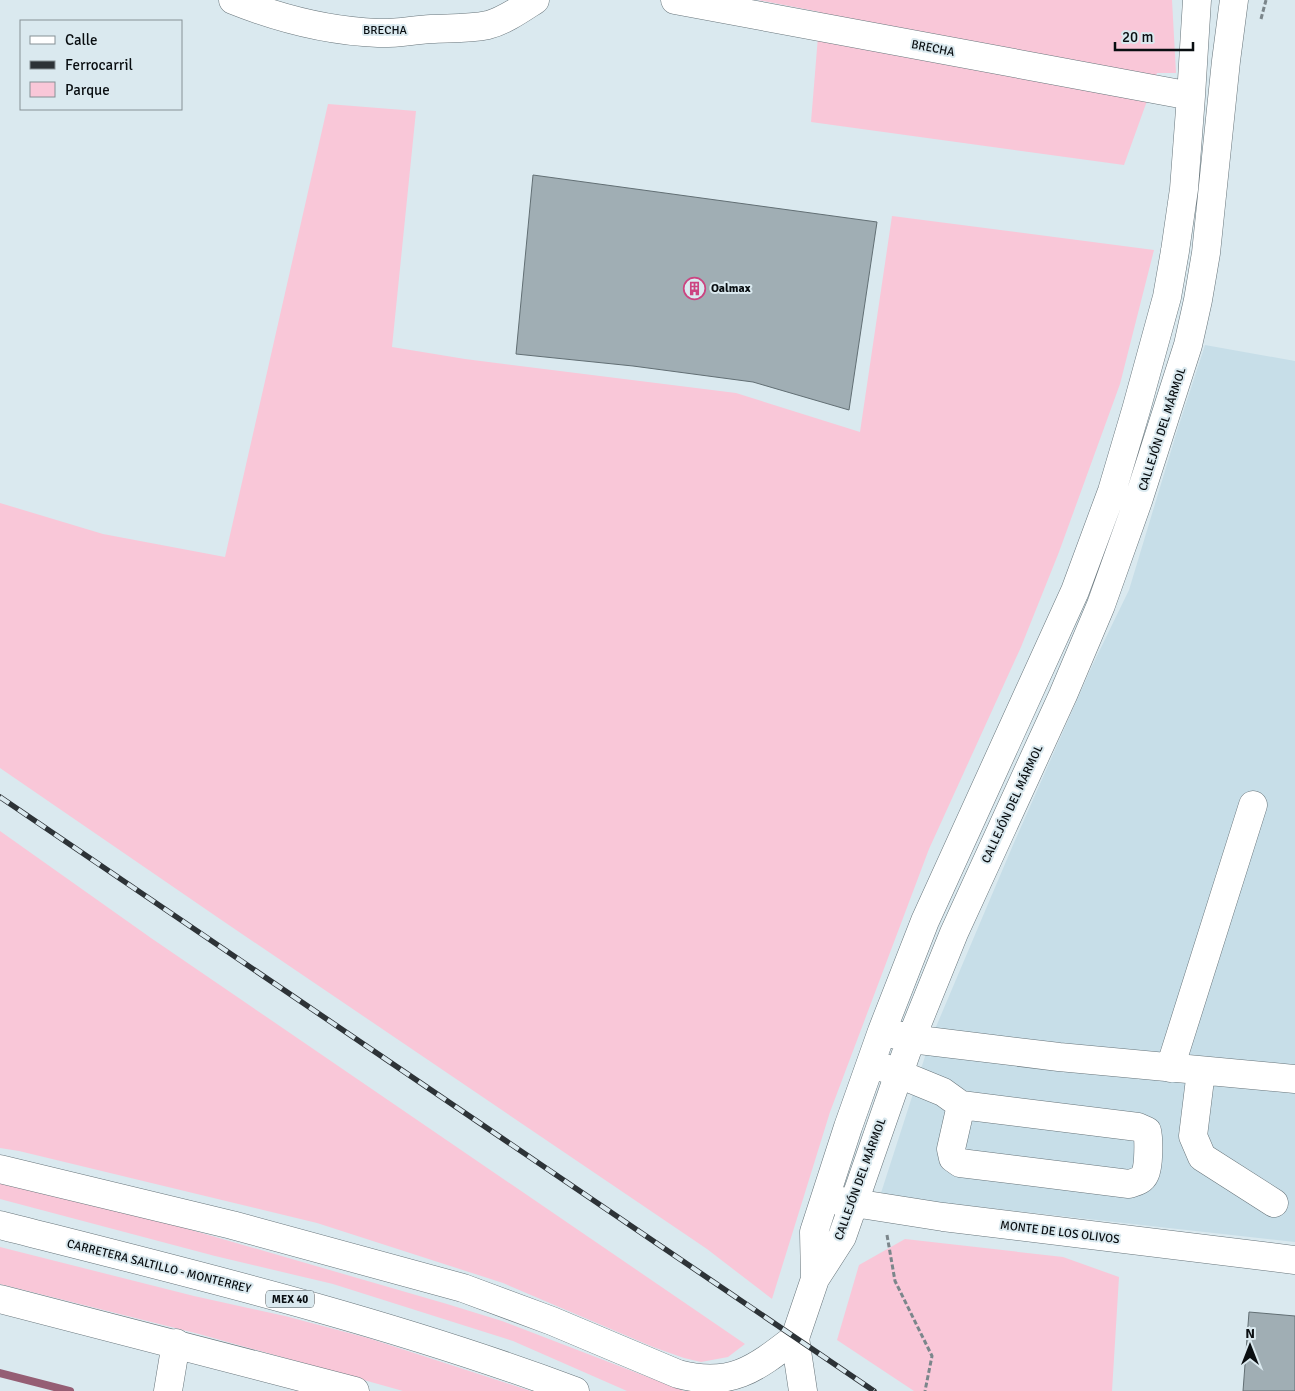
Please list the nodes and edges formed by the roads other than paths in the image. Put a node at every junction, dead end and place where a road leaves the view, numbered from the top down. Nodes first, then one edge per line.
1 (233, 0) edge
2 (535, 0) edge
3 (675, 0) edge
4 (1196, 0) edge
5 (1234, 0) edge
6 (1191, 96) junction
7 (1033, 684) junction
8 (1062, 695) junction
9 (1252, 805) dead end
10 (882, 1031) junction
11 (911, 1039) junction
12 (871, 1063) junction
13 (1170, 1068) junction
14 (1201, 1071) junction
15 (899, 1073) junction
16 (1295, 1080) edge
17 (961, 1105) junction
18 (0, 1169) edge
19 (826, 1198) junction
20 (1274, 1203) dead end
21 (852, 1204) junction
22 (0, 1224) edge
23 (1295, 1260) edge
24 (814, 1279) junction
25 (0, 1299) edge
26 (795, 1338) junction
27 (176, 1343) junction
28 (168, 1391) edge
29 (355, 1391) edge
30 (575, 1391) edge
31 (803, 1391) edge

1 - 2 street, BRECHA
3 - 6 street, BRECHA
4 - 6 street, CALLEJÓN DEL MÁRMOL
5 - 8 street, CALLEJÓN DEL MÁRMOL
6 - 7 street, CALLEJÓN DEL MÁRMOL
7 - 8 street
7 - 10 street, CALLEJÓN DEL MÁRMOL
8 - 11 street, CALLEJÓN DEL MÁRMOL
9 - 13 street
10 - 11 street
10 - 12 street, CALLEJÓN DEL MÁRMOL
11 - 13 street
11 - 15 street, CALLEJÓN DEL MÁRMOL
12 - 15 street
12 - 19 street, CALLEJÓN DEL MÁRMOL
13 - 14 street
14 - 16 street
14 - 20 street
15 - 17 street
15 - 21 street, CALLEJÓN DEL MÁRMOL
17 - 17 street
18 - 26 street
19 - 21 street, MONTE DE LOS OLIVOS
19 - 24 street, CALLEJÓN DEL MÁRMOL
21 - 23 street, MONTE DE LOS OLIVOS
21 - 24 street, CALLEJÓN DEL MÁRMOL
22 - 30 street, CARRETERA SALTILLO - MONTERREY / MEX 40
24 - 26 street
25 - 27 street
26 - 31 street
27 - 28 street
27 - 29 street

